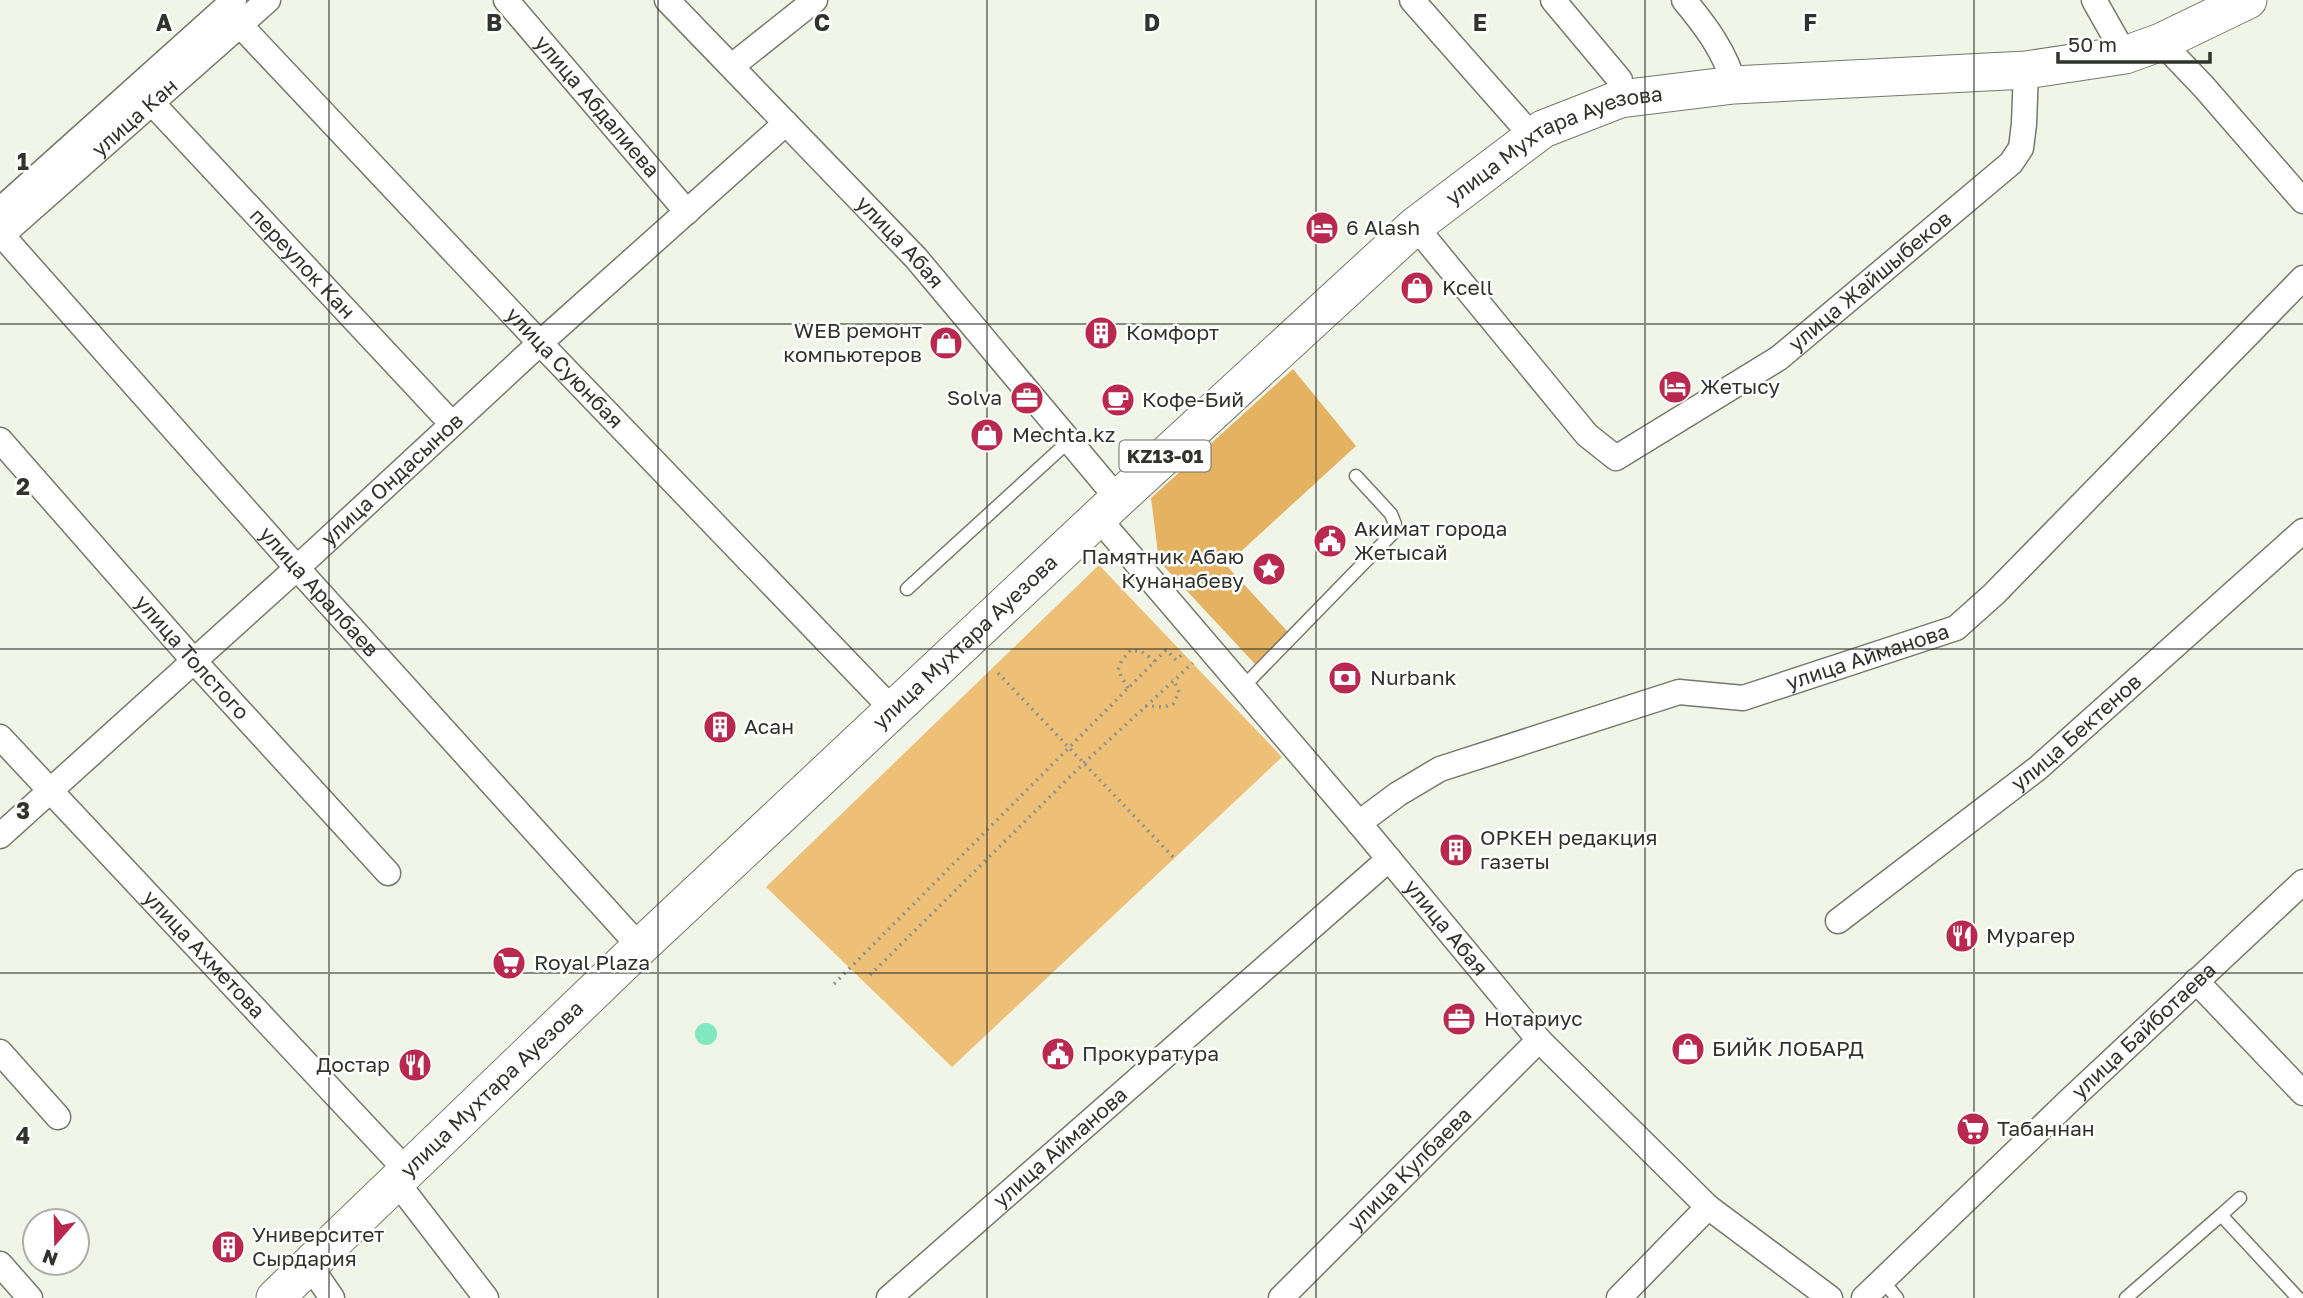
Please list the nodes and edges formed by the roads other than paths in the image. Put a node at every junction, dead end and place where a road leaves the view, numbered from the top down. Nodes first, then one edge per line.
1 (234, 0) edge
2 (268, 0) edge
3 (506, 0) edge
4 (667, 0) edge
5 (815, 0) edge
6 (1412, 0) edge
7 (1553, 0) edge
8 (1684, 0) edge
9 (2094, 0) edge
10 (2248, 0) edge
11 (240, 25) junction
12 (2161, 42) junction
13 (2125, 55) junction
14 (732, 66) junction
15 (2026, 70) junction
16 (1734, 85) junction
17 (1620, 99) junction
18 (152, 103) junction
19 (786, 123) junction
20 (1532, 136) junction
21 (2303, 201) edge
22 (0, 210) edge
23 (687, 212) junction
24 (1415, 226) junction
25 (1, 235) edge
26 (2303, 278) edge
27 (540, 343) junction
28 (452, 424) junction
29 (0, 440) edge
30 (1069, 441) junction
31 (1356, 476) dead end
32 (1109, 509) junction
33 (2303, 531) edge
34 (296, 568) junction
35 (907, 589) dead end
36 (194, 661) junction
37 (1243, 687) junction
38 (893, 710) junction
39 (0, 737) edge
40 (49, 791) junction
41 (1359, 823) junction
42 (0, 836) edge
43 (1389, 859) junction
44 (388, 873) dead end
45 (2303, 882) edge
46 (1838, 921) dead end
47 (640, 947) junction
48 (2196, 981) junction
49 (1539, 1040) junction
50 (0, 1052) edge
51 (2303, 1093) edge
52 (58, 1117) dead end
53 (401, 1176) junction
54 (2240, 1198) dead end
55 (1708, 1208) junction
56 (2221, 1216) junction
57 (0, 1264) edge
58 (310, 1266) junction
59 (1890, 1290) edge
60 (30, 1298) edge
61 (275, 1298) edge
62 (332, 1298) edge
63 (486, 1298) edge
64 (889, 1298) edge
65 (1281, 1298) edge
66 (1619, 1298) edge
67 (1830, 1298) edge
68 (1864, 1298) edge
69 (2126, 1298) edge
70 (2298, 1298) edge

1 - 22 street, улица Кан
2 - 11 street, улица Кан
3 - 23 street, улица Абдалиева
4 - 14 street, улица Абая
5 - 14 street
6 - 20 street
7 - 17 street
8 - 16 street
9 - 13 street
10 - 12 main road, улица Мухтара Ауезова / KZ13-01
11 - 18 street, улица Кан
11 - 27 street, улица Суюнбая
12 - 13 main road, улица Мухтара Ауезова / KZ13-01
12 - 21 street
13 - 15 main road, улица Мухтара Ауезова / KZ13-01
14 - 19 street, улица Абая
15 - 16 main road, улица Мухтара Ауезова / KZ13-01
15 - 24 street, улица Жайшыбеков
16 - 17 main road, улица Мухтара Ауезова / KZ13-01
17 - 20 main road, улица Мухтара Ауезова / KZ13-01
18 - 25 street, улица Кан
18 - 28 street, переулок Кан
19 - 23 street, улица Ондасынов
19 - 30 street, улица Абая
20 - 24 main road, улица Мухтара Ауезова / KZ13-01
23 - 27 street, улица Ондасынов
24 - 32 main road, улица Мухтара Ауезова / KZ13-01
25 - 34 street, улица Аралбаев
26 - 41 street, улица Айманова
27 - 28 street, улица Ондасынов
27 - 38 street, улица Суюнбая
28 - 34 street, улица Ондасынов
29 - 36 street, улица Толстого
30 - 32 street, улица Абая
30 - 35 lane
31 - 37 lane
32 - 37 street, улица Абая
32 - 38 main road, улица Мухтара Ауезова / KZ13-01
33 - 46 street, улица Бектенов
34 - 36 street, улица Ондасынов
34 - 47 street, улица Аралбаев
36 - 40 street, улица Ондасынов
36 - 44 street, улица Толстого
37 - 41 street, улица Абая
38 - 47 main road, улица Мухтара Ауезова / KZ13-01
39 - 40 street, улица Ахметова
40 - 42 street, улица Ондасынов
40 - 53 street, улица Ахметова
41 - 43 street, улица Абая
43 - 49 street, улица Абая
43 - 64 street, улица Айманова
45 - 48 street, улица Байботаева
47 - 53 main road, улица Мухтара Ауезова / KZ13-01
48 - 51 street
48 - 59 street, улица Байботаева
49 - 55 street, улица Абая
49 - 65 street, улица Кулбаева
50 - 52 street
53 - 58 main road, улица Мухтара Ауезова / KZ13-01
53 - 63 street, улица Ахметова
54 - 56 lane
55 - 66 street
55 - 67 street, улица Абая
56 - 69 lane
56 - 70 lane
57 - 60 street
58 - 61 main road, улица Мухтара Ауезова / KZ13-01
58 - 62 street
59 - 68 street, улица Байботаева

